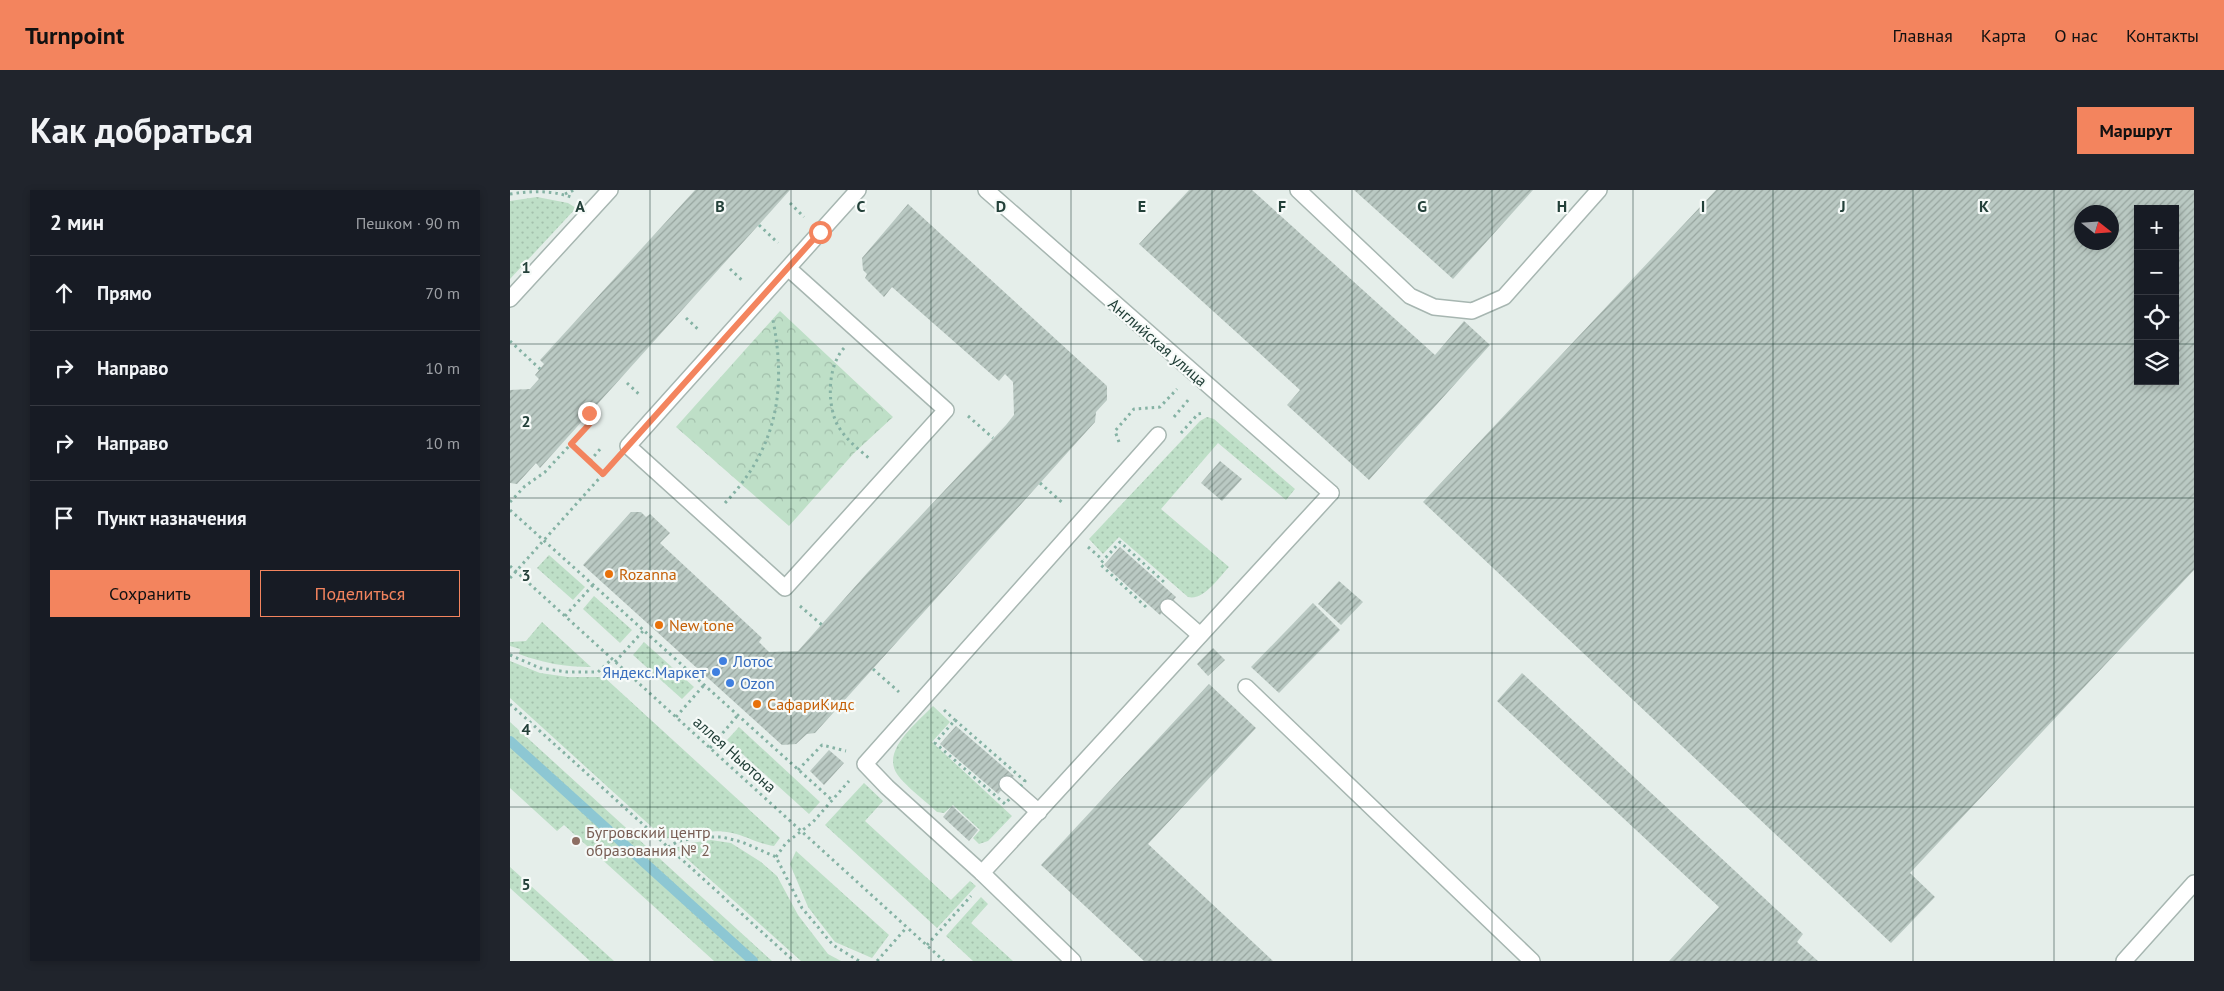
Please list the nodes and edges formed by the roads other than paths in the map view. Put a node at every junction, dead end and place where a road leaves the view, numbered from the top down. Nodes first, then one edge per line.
1 (610, 190) edge
2 (858, 190) edge
3 (986, 190) edge
4 (1298, 190) edge
5 (1599, 190) edge
6 (788, 268) junction
7 (510, 299) edge
8 (1158, 435) dead end
9 (1169, 608) road end
10 (1200, 635) junction
11 (1246, 688) dead end
12 (1011, 787) road end
13 (1039, 812) junction
14 (984, 876) junction
15 (2194, 883) edge
16 (1073, 961) edge
17 (1532, 961) edge
18 (2124, 961) edge

1 - 7 street
2 - 6 street
3 - 10 street, Английская улица
4 - 5 street
6 - 6 street
8 - 14 street
9 - 10 street
10 - 13 street
11 - 17 street
12 - 13 street
13 - 14 street
14 - 16 street
15 - 18 street

